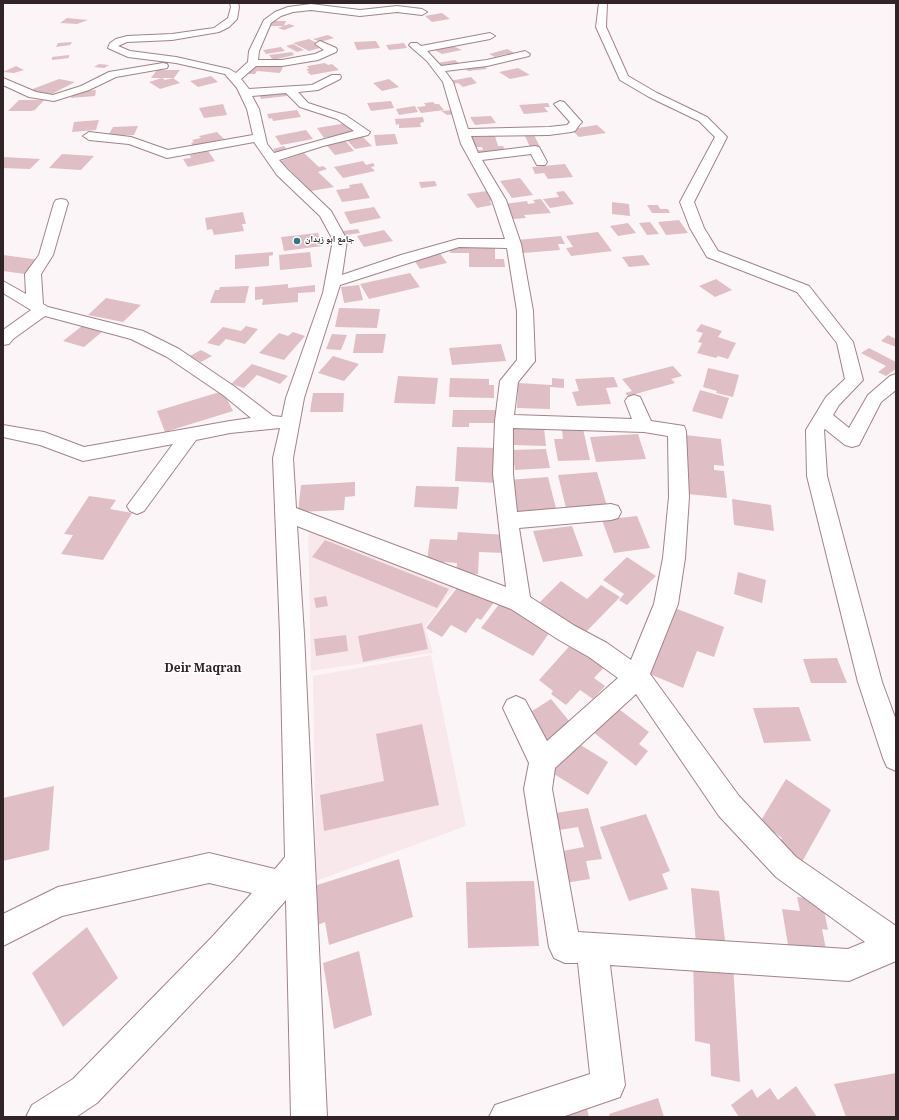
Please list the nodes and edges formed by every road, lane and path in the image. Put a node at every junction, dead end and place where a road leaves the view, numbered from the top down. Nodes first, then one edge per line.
1 (234, 3) edge
2 (382, 3) edge
3 (603, 3) edge
4 (397, 9) junction
5 (422, 12) dead end
6 (490, 36) dead end
7 (320, 44) dead end
8 (525, 54) dead end
9 (192, 63) junction
10 (253, 63) junction
11 (502, 68) dead end
12 (442, 74) junction
13 (336, 77) dead end
14 (3, 81) edge
15 (240, 86) junction
16 (289, 90) junction
17 (560, 104) dead end
18 (465, 134) junction
19 (89, 136) dead end
20 (260, 137) junction
21 (473, 157) junction
22 (271, 158) junction
23 (541, 162) dead end
24 (61, 203) dead end
25 (514, 244) junction
26 (333, 282) junction
27 (3, 286) edge
28 (38, 308) junction
29 (3, 340) edge
30 (896, 380) edge
31 (634, 401) dead end
32 (823, 417) junction
33 (291, 420) junction
34 (504, 421) junction
35 (269, 423) junction
36 (644, 426) junction
37 (3, 431) edge
38 (189, 436) junction
39 (137, 506) dead end
40 (611, 512) dead end
41 (286, 513) junction
42 (508, 521) junction
43 (519, 602) junction
44 (636, 678) junction
45 (516, 708) dead end
46 (896, 758) edge
47 (543, 762) junction
48 (290, 874) junction
49 (3, 931) edge
50 (895, 945) edge
51 (592, 949) junction
52 (44, 1117) edge
53 (309, 1117) edge
54 (507, 1117) edge

1 - 9 street
2 - 4 street
3 - 32 street
4 - 5 street
4 - 10 street
6 - 12 street
7 - 10 street
8 - 12 street
9 - 14 street
9 - 15 street
10 - 15 street
11 - 12 street
12 - 18 street
13 - 16 street
15 - 16 street
15 - 20 street
16 - 22 street
17 - 18 street
18 - 21 street
19 - 20 street
20 - 22 street
21 - 23 street
21 - 25 street
22 - 26 street
24 - 28 street
25 - 26 street
25 - 34 street
26 - 33 street
27 - 28 street
28 - 29 street
28 - 35 street
30 - 32 street
31 - 36 street
32 - 46 street
33 - 35 street
33 - 41 street
34 - 36 street
34 - 42 street
35 - 38 street
36 - 44 street
37 - 38 street
38 - 39 street
40 - 42 street
41 - 43 street
41 - 48 street
42 - 43 street
43 - 44 street
44 - 47 street
44 - 50 street
45 - 47 street
47 - 51 street
48 - 49 street
48 - 52 street
48 - 53 street
50 - 51 street
51 - 54 street

